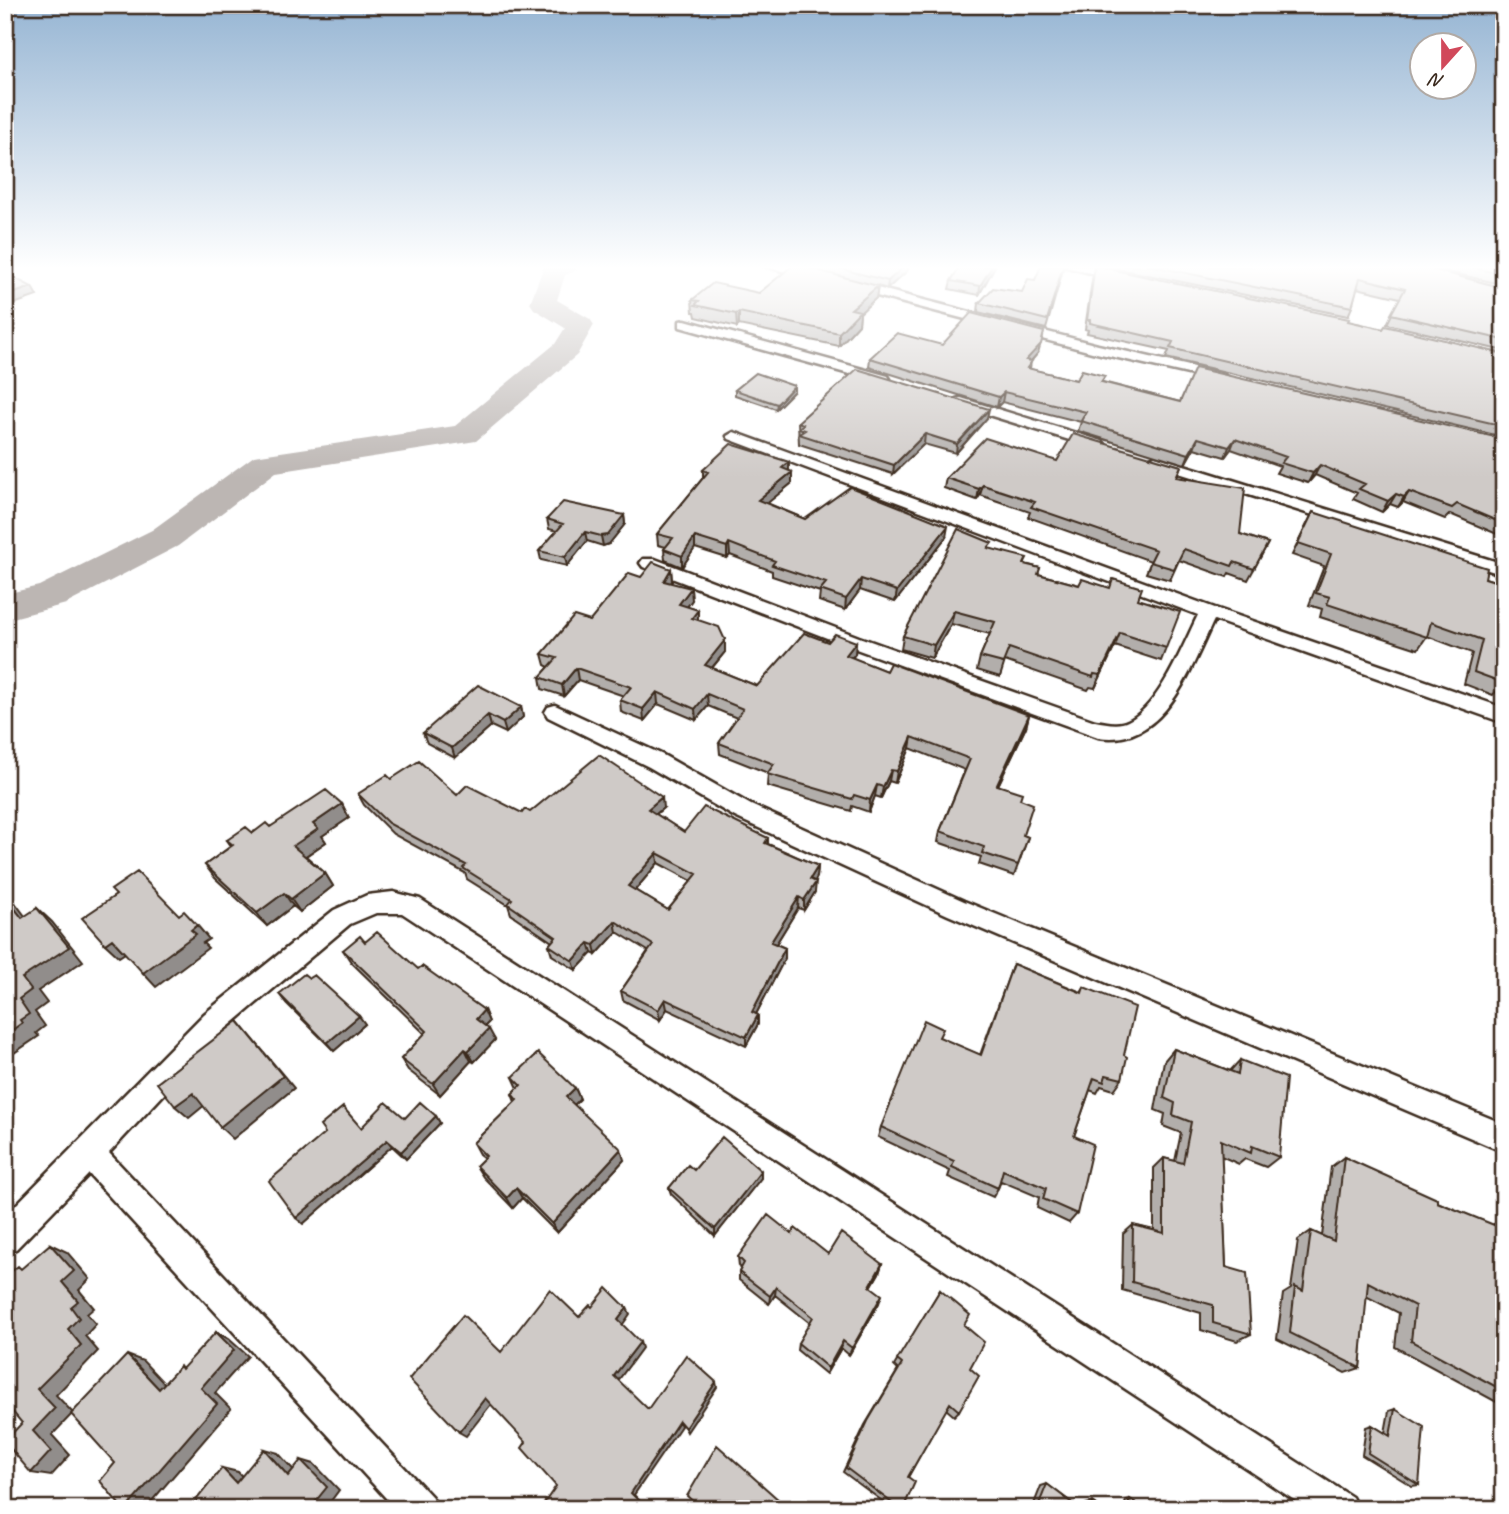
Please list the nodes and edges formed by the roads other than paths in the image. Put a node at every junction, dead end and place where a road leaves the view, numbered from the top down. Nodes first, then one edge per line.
1 (733, 337) edge
2 (1049, 337) edge
3 (1239, 381) edge
4 (899, 384) edge
5 (951, 399) edge
6 (734, 436) dead end
7 (1108, 447) edge
8 (1134, 455) edge
9 (649, 563) edge
10 (1504, 570) edge
11 (1209, 612) junction
12 (555, 712) dead end
13 (1504, 716) edge
14 (1504, 1138) edge
15 (89, 1153) junction
16 (5, 1238) edge
17 (420, 1509) edge
18 (1340, 1509) edge

1 - 4 street
2 - 3 street
5 - 7 street
6 - 11 street
8 - 10 street
9 - 11 street
11 - 13 street
12 - 14 street
15 - 16 street
15 - 17 street
15 - 18 street

